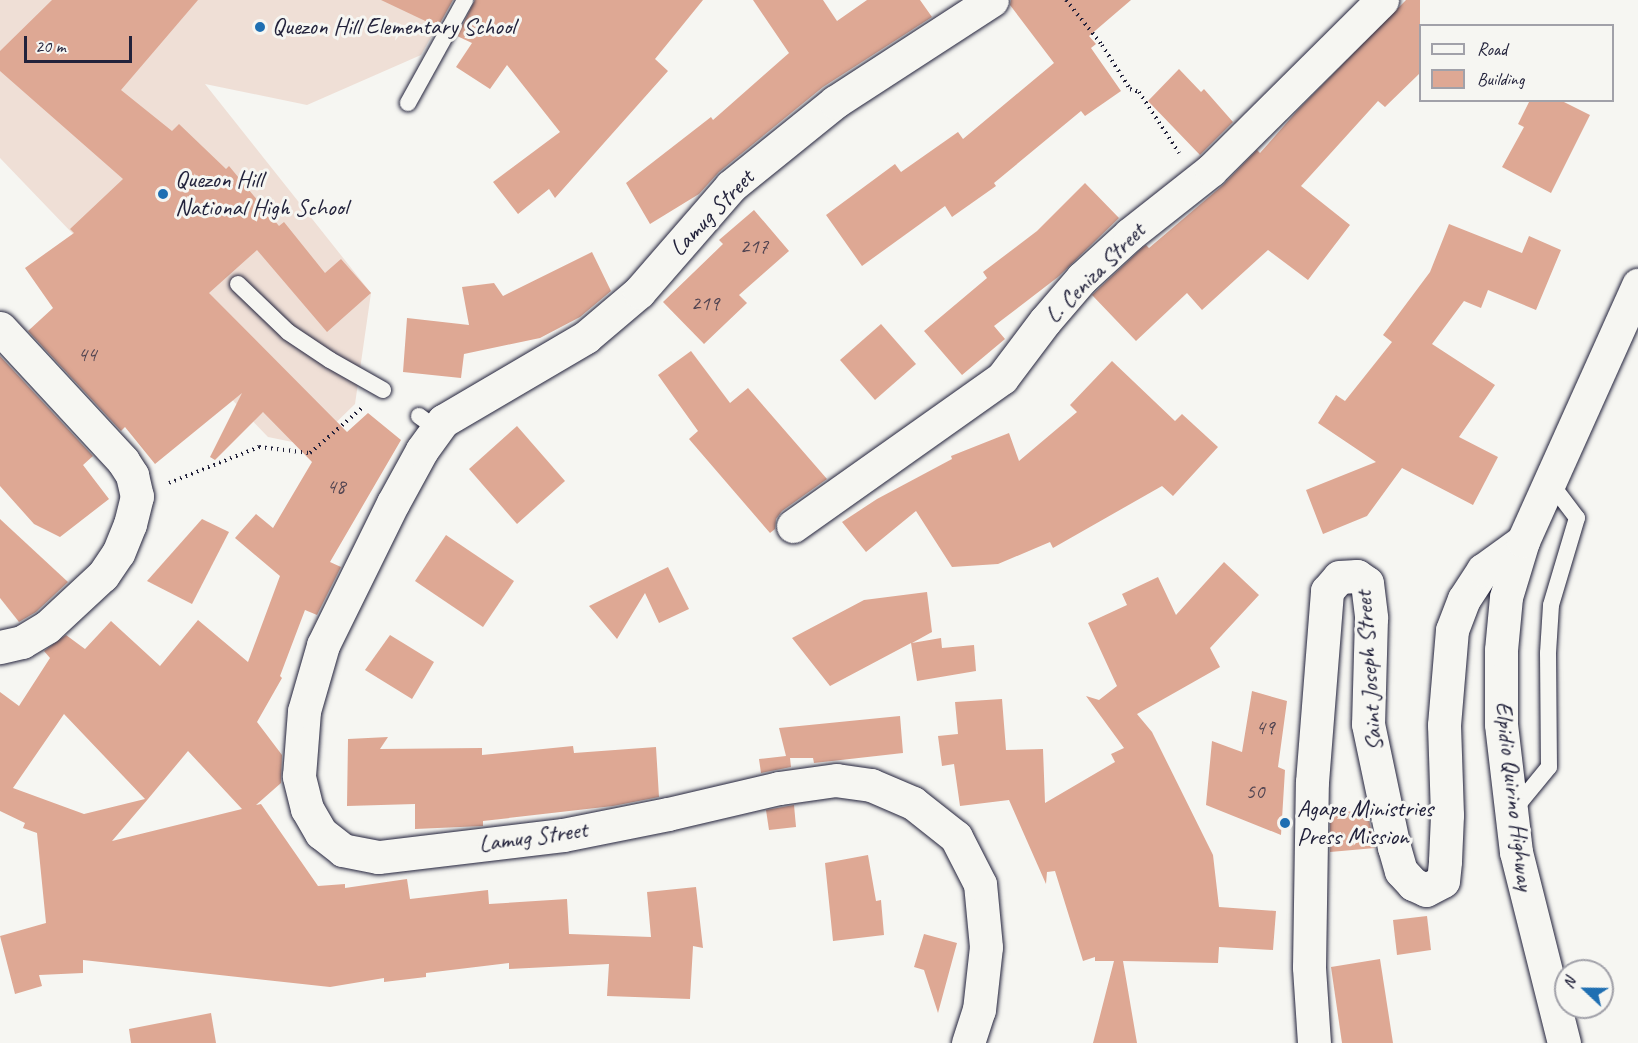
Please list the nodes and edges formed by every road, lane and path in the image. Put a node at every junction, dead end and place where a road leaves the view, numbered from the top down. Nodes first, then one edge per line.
1 (465, 0) edge
2 (992, 0) edge
3 (1066, 0) edge
4 (1382, 0) edge
5 (408, 103) dead end
6 (1178, 151) dead end
7 (238, 284) dead end
8 (1638, 285) edge
9 (0, 328) edge
10 (382, 390) joint
11 (1549, 481) junction
12 (137, 496) junction
13 (793, 526) dead end
14 (1523, 541) junction
15 (0, 647) edge
16 (1512, 813) junction
17 (968, 1043) edge
18 (1314, 1043) edge
19 (1564, 1043) edge

1 - 5 lane
2 - 17 main road, Lamug Street
3 - 6 path
4 - 13 main road, L. Ceniza Street
7 - 10 lane
8 - 11 main road, Elpidio Quirino Highway
9 - 12 main road
10 - 12 path
11 - 14 main road, Elpidio Quirino Highway
11 - 16 lane
12 - 15 main road
14 - 16 main road, Elpidio Quirino Highway
14 - 18 main road, Saint Joseph Street
16 - 19 main road, Elpidio Quirino Highway

